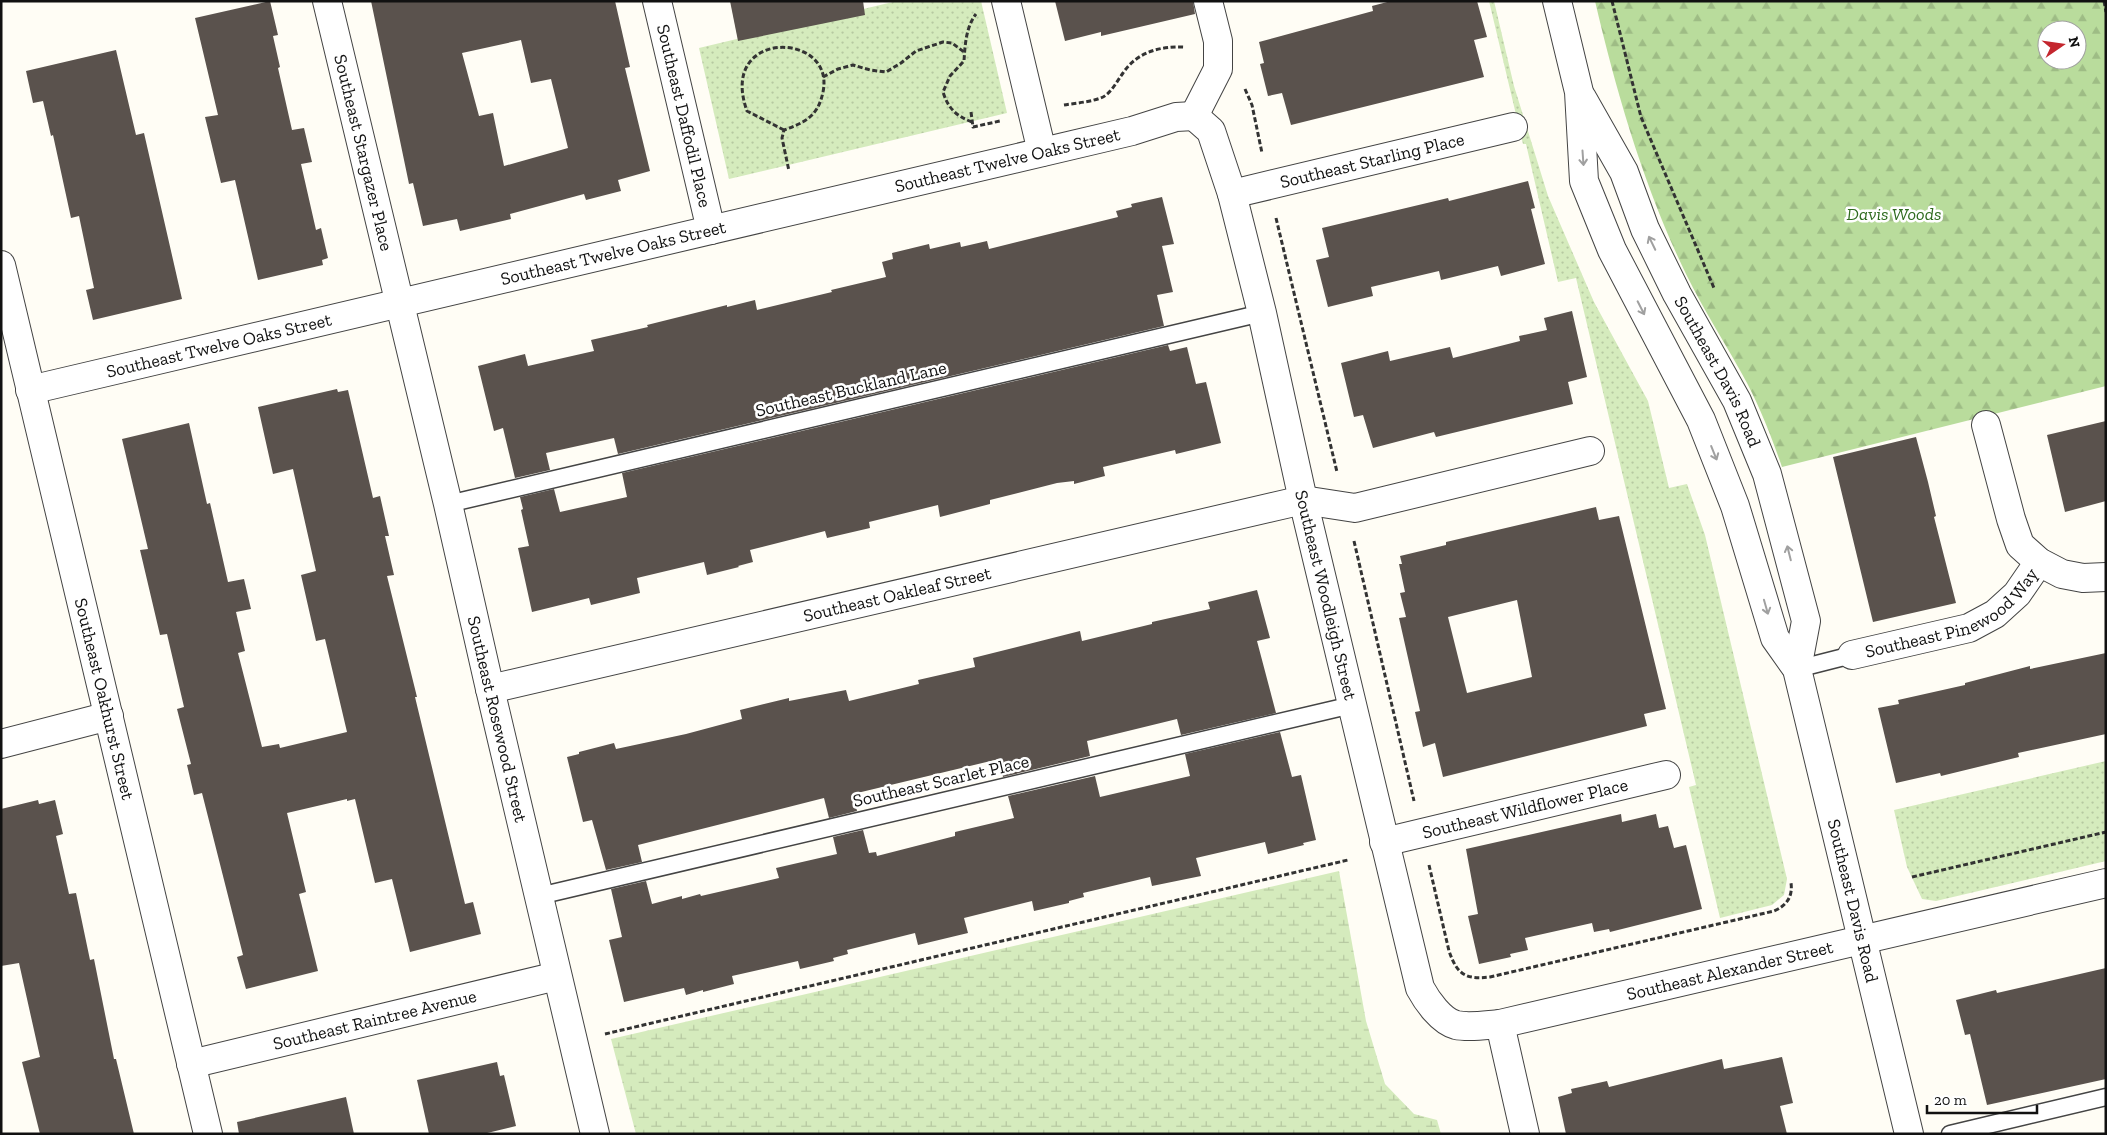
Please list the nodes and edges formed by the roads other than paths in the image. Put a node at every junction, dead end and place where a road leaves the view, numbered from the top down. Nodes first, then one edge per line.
1 (327, 1) edge
2 (657, 1) edge
3 (1208, 1) edge
4 (1557, 1) edge
5 (994, 6) edge
6 (1579, 92) junction
7 (1194, 116) junction
8 (1513, 127) dead end
9 (1042, 152) junction
10 (1232, 194) junction
11 (710, 230) junction
12 (1, 264) edge
13 (399, 304) junction
14 (1262, 313) junction
15 (30, 390) junction
16 (1986, 425) dead end
17 (1590, 451) dead end
18 (1303, 500) junction
19 (448, 504) junction
20 (2039, 562) junction
21 (2106, 577) edge
22 (1852, 655) joint
23 (1798, 669) junction
24 (490, 689) junction
25 (1352, 705) junction
26 (110, 716) junction
27 (1, 744) edge
28 (1666, 775) dead end
29 (1384, 842) junction
30 (2106, 883) edge
31 (539, 896) junction
32 (1863, 940) junction
33 (557, 976) junction
34 (1500, 1024) junction
35 (191, 1064) junction
36 (2106, 1097) edge
37 (208, 1134) edge
38 (595, 1134) edge
39 (1525, 1134) edge
40 (1909, 1134) edge
41 (1950, 1134) edge

1 - 13 street, Southeast Stargazer Place
2 - 11 street, Southeast Daffodil Place
3 - 7 street
4 - 6 street, Southeast Davis Road
5 - 9 street
6 -> 23 street, Southeast Davis Road
23 -> 6 street, Southeast Davis Road
7 - 9 street, Southeast Twelve Oaks Street
7 - 10 street, Southeast Woodleigh Street
8 - 10 street, Southeast Starling Place
9 - 11 street, Southeast Twelve Oaks Street
10 - 14 street, Southeast Woodleigh Street
11 - 13 street, Southeast Twelve Oaks Street
12 - 15 street, Southeast Oakhurst Street
13 - 15 street, Southeast Twelve Oaks Street
13 - 19 street, Southeast Rosewood Street
14 - 18 street, Southeast Woodleigh Street
14 - 19 lane, Southeast Buckland Lane
15 - 26 street, Southeast Oakhurst Street
16 - 20 street
17 - 18 street
18 - 24 street, Southeast Oakleaf Street
18 - 25 street, Southeast Woodleigh Street
19 - 24 street, Southeast Rosewood Street
20 - 21 street
20 - 22 street, Southeast Pinewood Way
22 - 23 lane, Southeast Pinewood Way
23 - 32 street, Southeast Davis Road
24 - 31 street, Southeast Rosewood Street
25 - 29 street, Southeast Woodleigh Street
25 - 31 lane, Southeast Scarlet Place
26 - 27 street
26 - 35 street, Southeast Oakhurst Street
28 - 29 street, Southeast Wildflower Place
29 - 34 street, Southeast Woodleigh Street
30 - 32 street, Southeast Alexander Street
31 - 33 street, Southeast Rosewood Street
32 - 34 street, Southeast Alexander Street
32 - 40 street, Southeast Davis Road
33 - 35 street, Southeast Raintree Avenue
33 - 38 street, Southeast Rosewood Street
34 - 39 street
35 - 37 street, Southeast Oakhurst Street
36 - 41 lane

